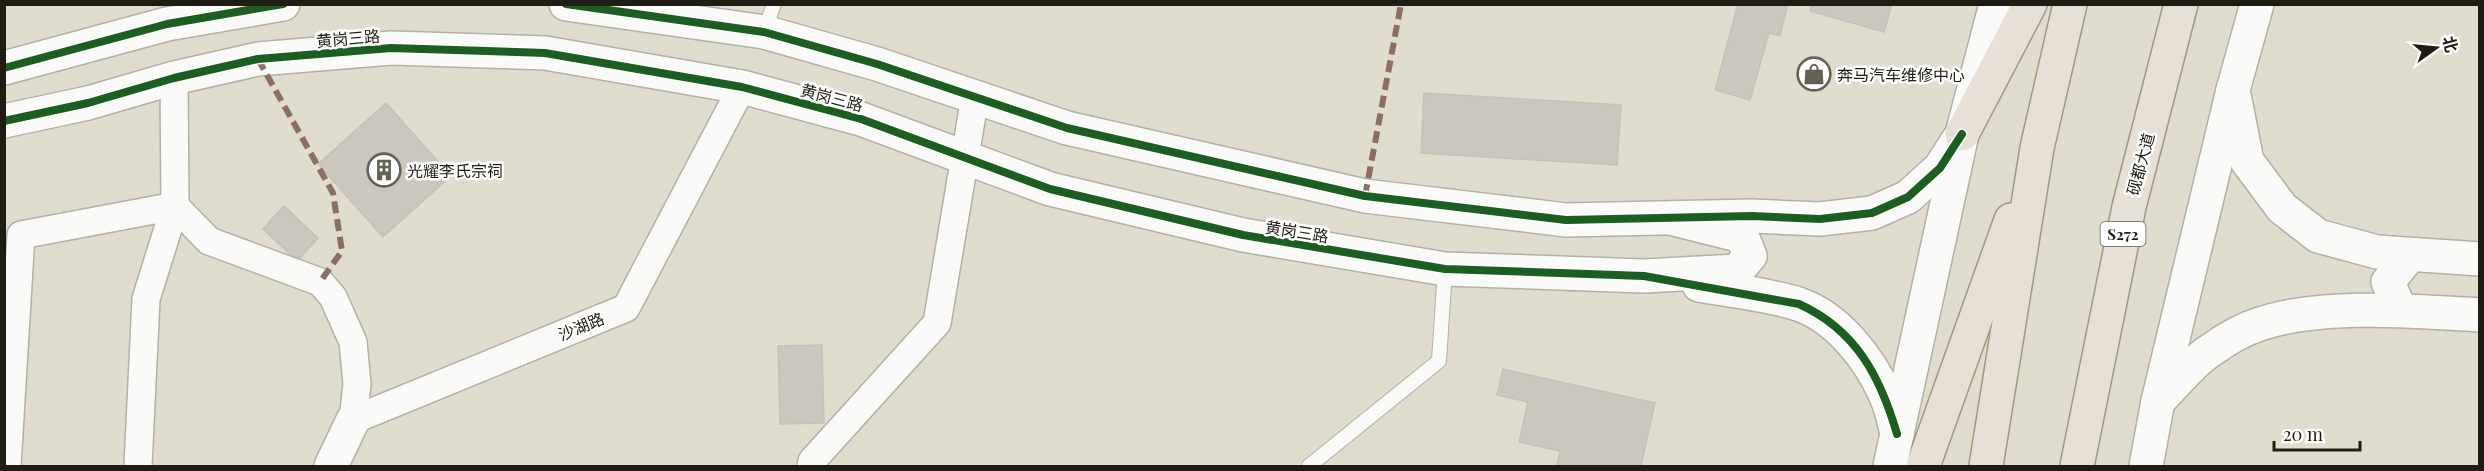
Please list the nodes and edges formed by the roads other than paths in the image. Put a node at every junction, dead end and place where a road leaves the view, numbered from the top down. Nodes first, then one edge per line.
1 (283, 4) edge
2 (566, 4) edge
3 (1996, 4) edge
4 (2030, 4) edge
5 (2070, 4) edge
6 (2181, 4) edge
7 (2257, 4) edge
8 (167, 14) edge
9 (769, 18) edge
10 (4, 68) edge
11 (174, 78) junction
12 (742, 87) junction
13 (2233, 90) junction
14 (975, 97) junction
15 (4, 121) edge
16 (1962, 134) junction
17 (2037, 148) junction
18 (963, 157) junction
19 (175, 206) junction
20 (1670, 218) junction
21 (2409, 256) junction
22 (2480, 259) edge
23 (1445, 269) junction
24 (1644, 276) junction
25 (2400, 310) junction
26 (2480, 315) edge
27 (2158, 401) junction
28 (353, 420) junction
29 (1898, 434) junction
30 (814, 465) edge
31 (7, 466) edge
32 (138, 466) edge
33 (331, 466) edge
34 (1309, 466) edge
35 (1890, 466) edge
36 (1923, 466) edge
37 (1986, 466) edge
38 (2077, 466) edge
39 (2146, 466) edge

1 - 8 main road
2 - 9 main road
3 - 16 main road
4 - 16 main road
5 - 17 main road
6 - 38 main road, 砚都大道 / S272
7 - 13 main road
8 - 10 main road
9 - 14 main road
11 - 12 main road, 黄岗三路
11 - 15 main road, 黄岗三路
11 - 19 street
12 - 18 main road, 黄岗三路
12 - 28 street, 沙湖路
13 - 21 main road
13 - 27 main road
14 - 18 street
14 - 20 main road
16 - 20 main road
16 - 29 main road
17 - 36 main road
17 - 37 main road
18 - 23 main road, 黄岗三路
18 - 30 street
19 - 28 street
19 - 31 street
19 - 32 street
20 - 24 main road
21 - 22 main road
21 - 25 main road
23 - 24 main road, 黄岗三路
23 - 34 lane
24 - 29 main road
25 - 26 main road
25 - 27 main road
27 - 39 main road
28 - 33 main road
29 - 35 main road

